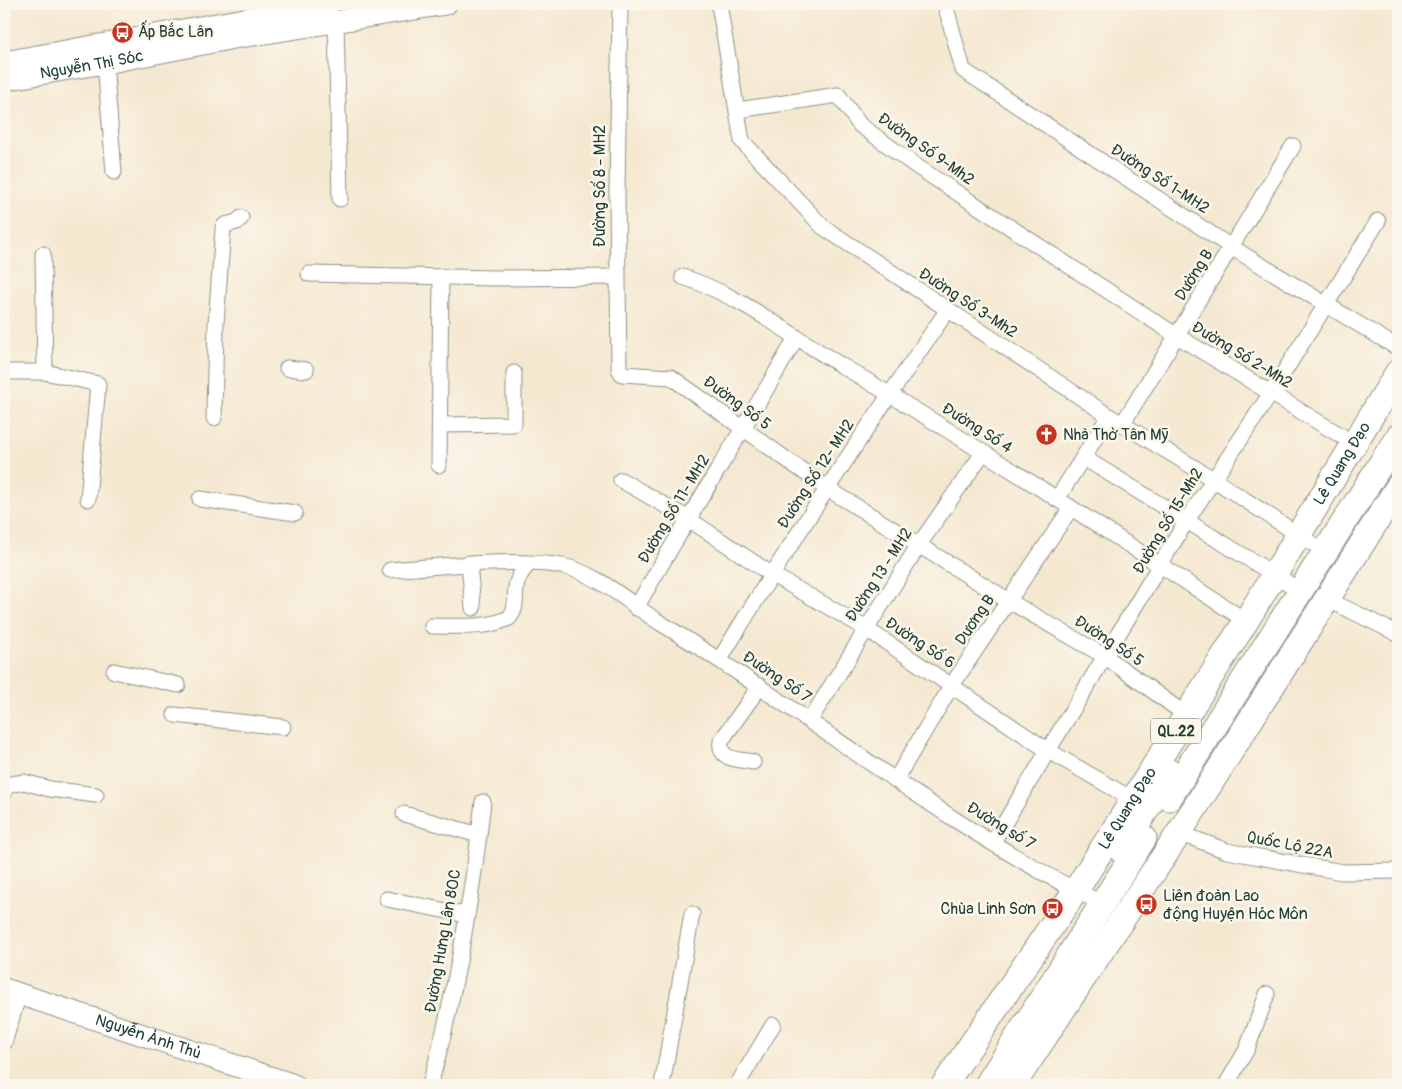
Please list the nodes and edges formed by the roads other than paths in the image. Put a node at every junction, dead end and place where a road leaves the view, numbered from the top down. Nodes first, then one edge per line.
1 (446, 4) edge
2 (620, 4) edge
3 (719, 4) edge
4 (945, 4) edge
5 (332, 12) edge
6 (234, 29) junction
7 (4, 62) edge
8 (104, 63) junction
9 (4, 80) edge
10 (738, 110) junction
11 (1293, 146) dead end
12 (114, 172) dead end
13 (340, 199) dead end
14 (241, 218) dead end
15 (1378, 221) dead end
16 (1232, 247) junction
17 (43, 254) dead end
18 (309, 274) dead end
19 (441, 277) junction
20 (618, 277) junction
21 (683, 277) dead end
22 (1089, 277) joint
23 (1326, 306) junction
24 (947, 311) junction
25 (1177, 336) junction
26 (796, 338) junction
27 (1398, 348) edge
28 (287, 368) dead end
29 (619, 369) joint
30 (306, 370) dead end
31 (4, 372) edge
32 (45, 372) junction
33 (1398, 372) edge
34 (514, 373) dead end
35 (1271, 393) junction
36 (889, 394) junction
37 (1398, 402) edge
38 (1109, 416) junction
39 (214, 418) dead end
40 (1123, 423) junction
41 (440, 425) junction
42 (743, 429) junction
43 (1398, 437) edge
44 (1353, 443) junction
45 (983, 453) junction
46 (1084, 458) junction
47 (439, 465) dead end
48 (1213, 478) junction
49 (622, 480) dead end
50 (1398, 488) edge
51 (828, 489) junction
52 (200, 499) dead end
53 (1057, 499) junction
54 (88, 500) dead end
55 (1071, 508) junction
56 (295, 513) dead end
57 (687, 518) junction
58 (1187, 520) junction
59 (1305, 539) junction
60 (918, 546) junction
61 (469, 563) junction
62 (528, 564) junction
63 (1161, 565) junction
64 (390, 570) dead end
65 (771, 574) junction
66 (1281, 579) junction
67 (1329, 600) junction
68 (1009, 601) junction
69 (473, 608) dead end
70 (636, 608) junction
71 (1246, 621) junction
72 (432, 626) dead end
73 (865, 628) junction
74 (1398, 634) edge
75 (1106, 657) junction
76 (720, 659) junction
77 (114, 671) dead end
78 (178, 685) dead end
79 (952, 685) junction
80 (760, 686) junction
81 (175, 715) dead end
82 (1186, 715) junction
83 (810, 720) junction
84 (283, 726) dead end
85 (1047, 750) junction
86 (753, 762) dead end
87 (896, 779) junction
88 (4, 793) edge
89 (96, 795) dead end
90 (1132, 799) junction
91 (483, 802) dead end
92 (404, 814) dead end
93 (1179, 833) junction
94 (479, 835) junction
95 (993, 842) junction
96 (1398, 871) edge
97 (1084, 894) junction
98 (387, 899) dead end
99 (467, 914) junction
100 (692, 914) dead end
101 (11, 992) edge
102 (1267, 994) dead end
103 (773, 1025) dead end
104 (4, 1044) edge
105 (294, 1085) edge
106 (430, 1085) edge
107 (662, 1085) edge
108 (737, 1085) edge
109 (944, 1085) edge
110 (965, 1085) edge
111 (987, 1085) edge
112 (1013, 1085) edge
113 (1226, 1085) edge

1 - 5 main road, Nguyễn Thị Sóc
2 - 20 street, Đường Số 8 - MH2
3 - 10 street, Đường Số 3-Mh2
4 - 16 street, Đường Số 1-MH2
5 - 6 main road, Nguyễn Thị Sóc
5 - 13 street
6 - 7 main road, Nguyễn Thị Sóc
6 - 8 main road, Nguyễn Thị Sóc
8 - 9 main road, Nguyễn Thị Sóc
8 - 12 street
10 - 22 street, Đường Số 9-Mh2
10 - 24 street, Đường Số 3-Mh2
11 - 16 street, Dường B
14 - 39 street
15 - 23 street, Đường Số 15-Mh2
16 - 23 street, Đường Số 1-MH2
16 - 25 street, Dường B
17 - 32 street
18 - 19 street
19 - 20 street
19 - 41 street
20 - 29 street, Đường Số 8 - MH2
21 - 26 street, Đường Số 4
22 - 25 street, Đường Số 2-Mh2
23 - 27 street, Đường Số 1-MH2
23 - 35 street, Đường Số 15-Mh2
24 - 36 street, Đường Số 12- MH2
24 - 38 street, Đường Số 3-Mh2
25 - 35 street, Đường Số 2-Mh2
25 - 40 street, Dường B
26 - 36 street, Đường Số 4
26 - 42 street
28 - 30 street
29 - 42 street, Đường Số 5
31 - 32 street
32 - 54 street
33 - 44 highway, Lê Quang Đạo / QL.22
34 - 41 street
35 - 44 street, Đường Số 2-Mh2
35 - 48 street, Đường Số 15-Mh2
36 - 45 street, Đường Số 4
36 - 51 street, Đường Số 12- MH2
37 - 59 highway, Lê Quang Đạo / QL.22
38 - 40 street, Đường Số 3-Mh2
38 - 46 street
40 - 48 street, Đường Số 3-Mh2
41 - 47 street
42 - 51 street, Đường Số 5
42 - 57 street, Đường Số 11- MH2
43 - 111 highway, Lê Quang Đạo / QL.22
44 - 59 highway, Lê Quang Đạo / QL.22
45 - 53 street, Đường Số 4
45 - 60 street, Đường 13 - MH2
46 - 53 street
46 - 58 street
48 - 58 street, Đường Số 15-Mh2
48 - 59 street, Đường Số 3-Mh2
49 - 57 street, Đường Số 6
50 - 67 highway
51 - 60 street, Đường Số 5
51 - 65 street, Đường Số 12- MH2
52 - 56 street
53 - 55 street, Đường Số 4
55 - 63 street, Đường Số 4
55 - 68 street, Dương B
57 - 65 street, Đường Số 6
57 - 70 street, Đường Số 11- MH2
58 - 63 street, Đường Số 15-Mh2
58 - 66 street
59 - 66 highway, Lê Quang Đạo / QL.22
60 - 68 street, Đường Số 5
60 - 73 street, Đường 13 - MH2
61 - 62 street, Đường Số 7
61 - 64 street, Đường Số 7
61 - 69 street
62 - 70 street, Đường Số 7
62 - 72 street
63 - 71 street, Đường Số 4
63 - 75 street, Đường Số 15-Mh2
65 - 73 street, Đường Số 6
65 - 76 street, Đường Số 12- MH2
66 - 71 highway, Lê Quang Đạo / QL.22
66 - 97 highway, Lê Quang Đạo / QL.22
67 - 74 street
67 - 93 highway
68 - 75 street, Đường Số 5
68 - 79 street, Dương B
70 - 76 street, Đường Số 7
71 - 82 highway, Lê Quang Đạo / QL.22
73 - 79 street, Đường Số 6
73 - 83 street, Đường 13 - MH2
75 - 82 street, Đường Số 5
75 - 85 street, Đường Số 15-Mh2
76 - 80 street, Đường Số 7
77 - 78 street
79 - 85 street, Đường Số 6
79 - 87 street, Dương B
80 - 83 street, Đường Số 7
80 - 86 street
81 - 84 street
82 - 90 highway, Lê Quang Đạo / QL.22
83 - 87 street, Đường Số 7
85 - 90 street, Đường Số 6
85 - 95 street, Đường Số 15-Mh2
87 - 95 street, Đường số 7
88 - 89 street
90 - 97 highway, Lê Quang Đạo / QL.22
91 - 94 street, Đường Hưng Lân 80C
92 - 94 street
93 - 96 street, Quốc Lộ 22A
93 - 112 highway
94 - 99 street, Đường Hưng Lân 80C
95 - 97 street, Đường số 7
97 - 109 highway, Lê Quang Đạo / QL.22
97 - 110 highway, Lê Quang Đạo / QL.22
98 - 99 street
99 - 106 street, Đường Hưng Lân 80C
100 - 107 street
101 - 104 street
101 - 105 main road, Nguyễn Ảnh Thủ
102 - 113 street
103 - 108 street

